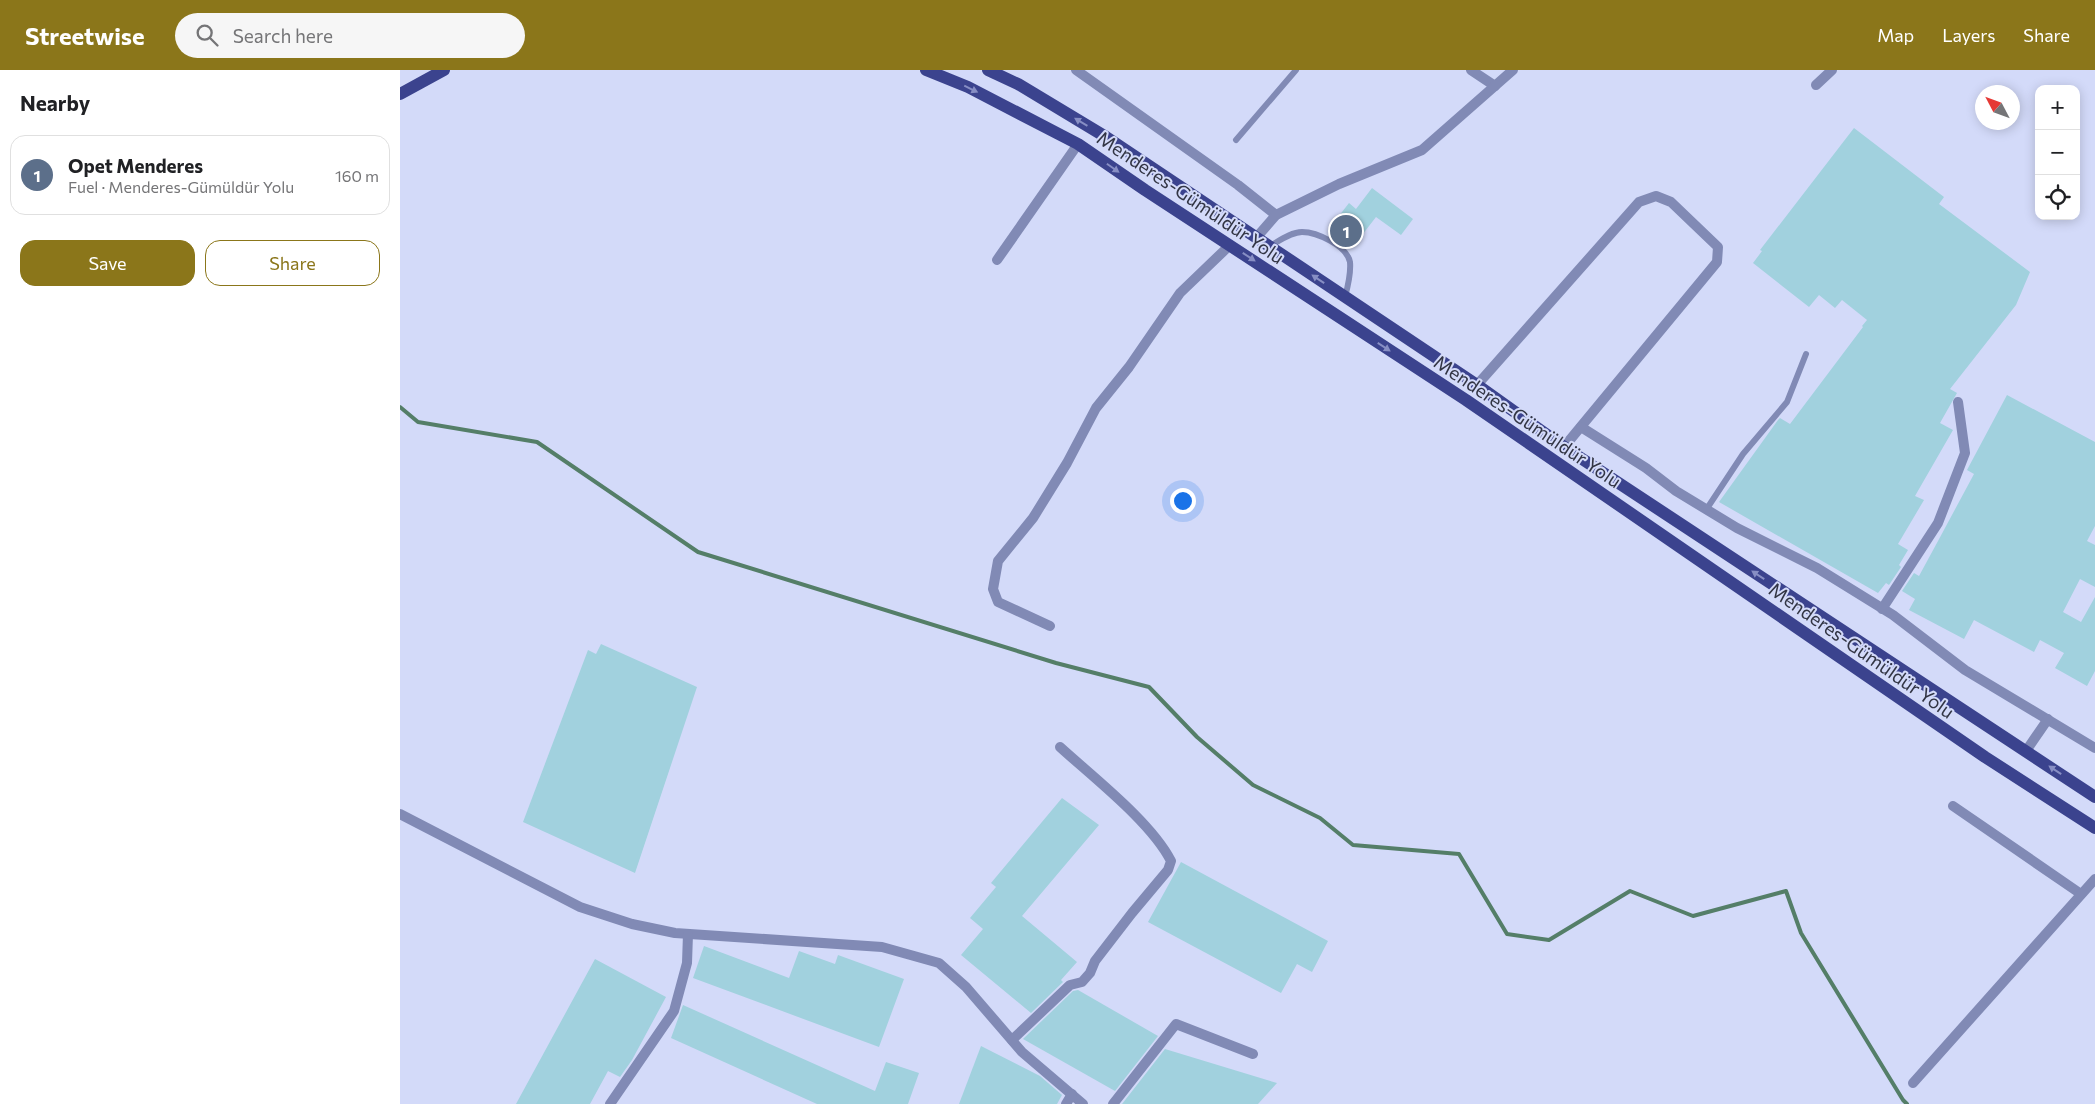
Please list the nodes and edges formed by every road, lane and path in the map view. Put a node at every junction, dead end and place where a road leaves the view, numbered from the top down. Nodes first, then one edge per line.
1 (444, 70) edge
2 (926, 70) edge
3 (988, 70) edge
4 (1076, 70) edge
5 (1296, 70) edge
6 (1471, 70) edge
7 (1513, 70) edge
8 (1832, 70) edge
9 (1816, 85) dead end
10 (1494, 86) junction
11 (400, 94) edge
12 (1236, 140) dead end
13 (1078, 144) junction
14 (1276, 216) junction
15 (1256, 238) junction
16 (1230, 245) junction
17 (1269, 247) junction
18 (997, 260) dead end
19 (1345, 297) junction
20 (1806, 354) dead end
21 (1477, 385) junction
22 (1958, 402) dead end
23 (1581, 428) junction
24 (1564, 447) junction
25 (1706, 510) junction
26 (1882, 609) junction
27 (1050, 626) dead end
28 (2048, 720) junction
29 (1060, 747) dead end
30 (2095, 748) edge
31 (2026, 751) junction
32 (2095, 797) edge
33 (1953, 806) dead end
34 (400, 814) edge
35 (2095, 828) edge
36 (2095, 879) edge
37 (2081, 894) junction
38 (688, 934) junction
39 (1012, 1040) junction
40 (1253, 1054) dead end
41 (1913, 1084) dead end
42 (1072, 1094) junction
43 (610, 1104) edge
44 (1066, 1104) edge
45 (1084, 1104) edge
46 (1113, 1104) edge

1 - 11 main road
2 -> 13 main road, Menderes-Gümüldür Yolu
15 -> 3 main road, Menderes-Gümüldür Yolu
4 - 14 street
5 - 12 lane
6 - 10 street
7 - 10 street
8 - 9 street
10 - 14 street
13 -> 16 main road, Menderes-Gümüldür Yolu
13 - 18 street
14 - 15 street
15 - 17 main road, Menderes-Gümüldür Yolu
16 - 27 street
16 -> 35 main road, Menderes-Gümüldür Yolu
19 -> 17 main road, Menderes-Gümüldür Yolu
17 - 19 lane
19 - 21 main road, Menderes-Gümüldür Yolu
20 - 25 lane
21 - 23 street
21 - 24 main road, Menderes-Gümüldür Yolu
22 - 26 street
23 - 24 street
23 - 25 street
31 -> 24 main road, Menderes-Gümüldür Yolu
25 - 26 street
26 - 28 street
28 - 30 street
28 - 31 street
29 - 39 street
32 -> 31 main road, Menderes-Gümüldür Yolu
33 - 37 street
34 - 38 street
36 - 37 street
37 - 41 street
38 - 39 street
38 - 43 street
39 - 42 street
40 - 46 street
42 - 44 street
42 - 45 street

